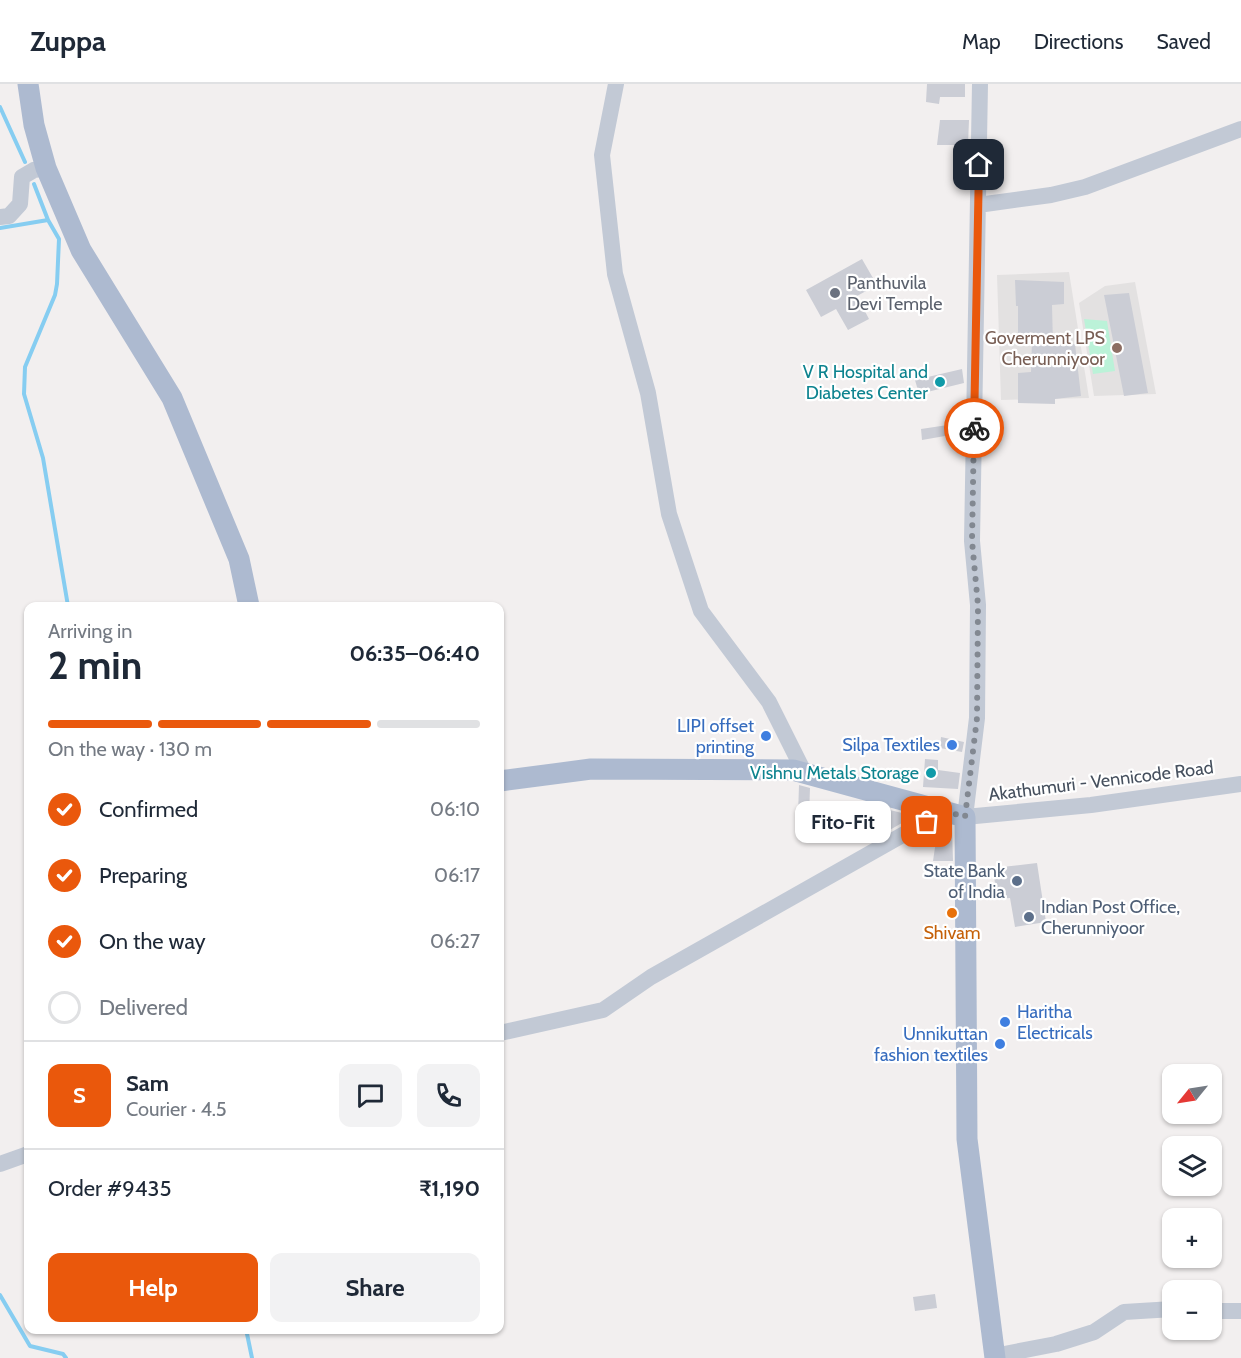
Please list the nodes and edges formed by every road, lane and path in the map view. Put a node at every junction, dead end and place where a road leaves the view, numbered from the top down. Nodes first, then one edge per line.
1 (28, 84) edge
2 (616, 84) edge
3 (980, 84) edge
4 (1241, 129) edge
5 (46, 168) junction
6 (978, 205) junction
7 (0, 217) edge
8 (248, 602) edge
9 (804, 772) junction
10 (504, 780) edge
11 (1241, 784) edge
12 (955, 814) junction
13 (504, 1032) edge
14 (24, 1155) edge
15 (0, 1164) edge
16 (1162, 1310) edge
17 (1222, 1311) edge
18 (1241, 1311) edge
19 (994, 1357) edge

1 - 5 main road
2 - 9 street
3 - 6 street
4 - 6 street
5 - 7 street
5 - 8 main road
6 - 12 street
9 - 10 main road
9 - 12 main road
11 - 12 street, Akathumuri - Vennicode Road
12 - 13 street
12 - 19 main road
14 - 15 street
16 - 19 street
17 - 18 street

